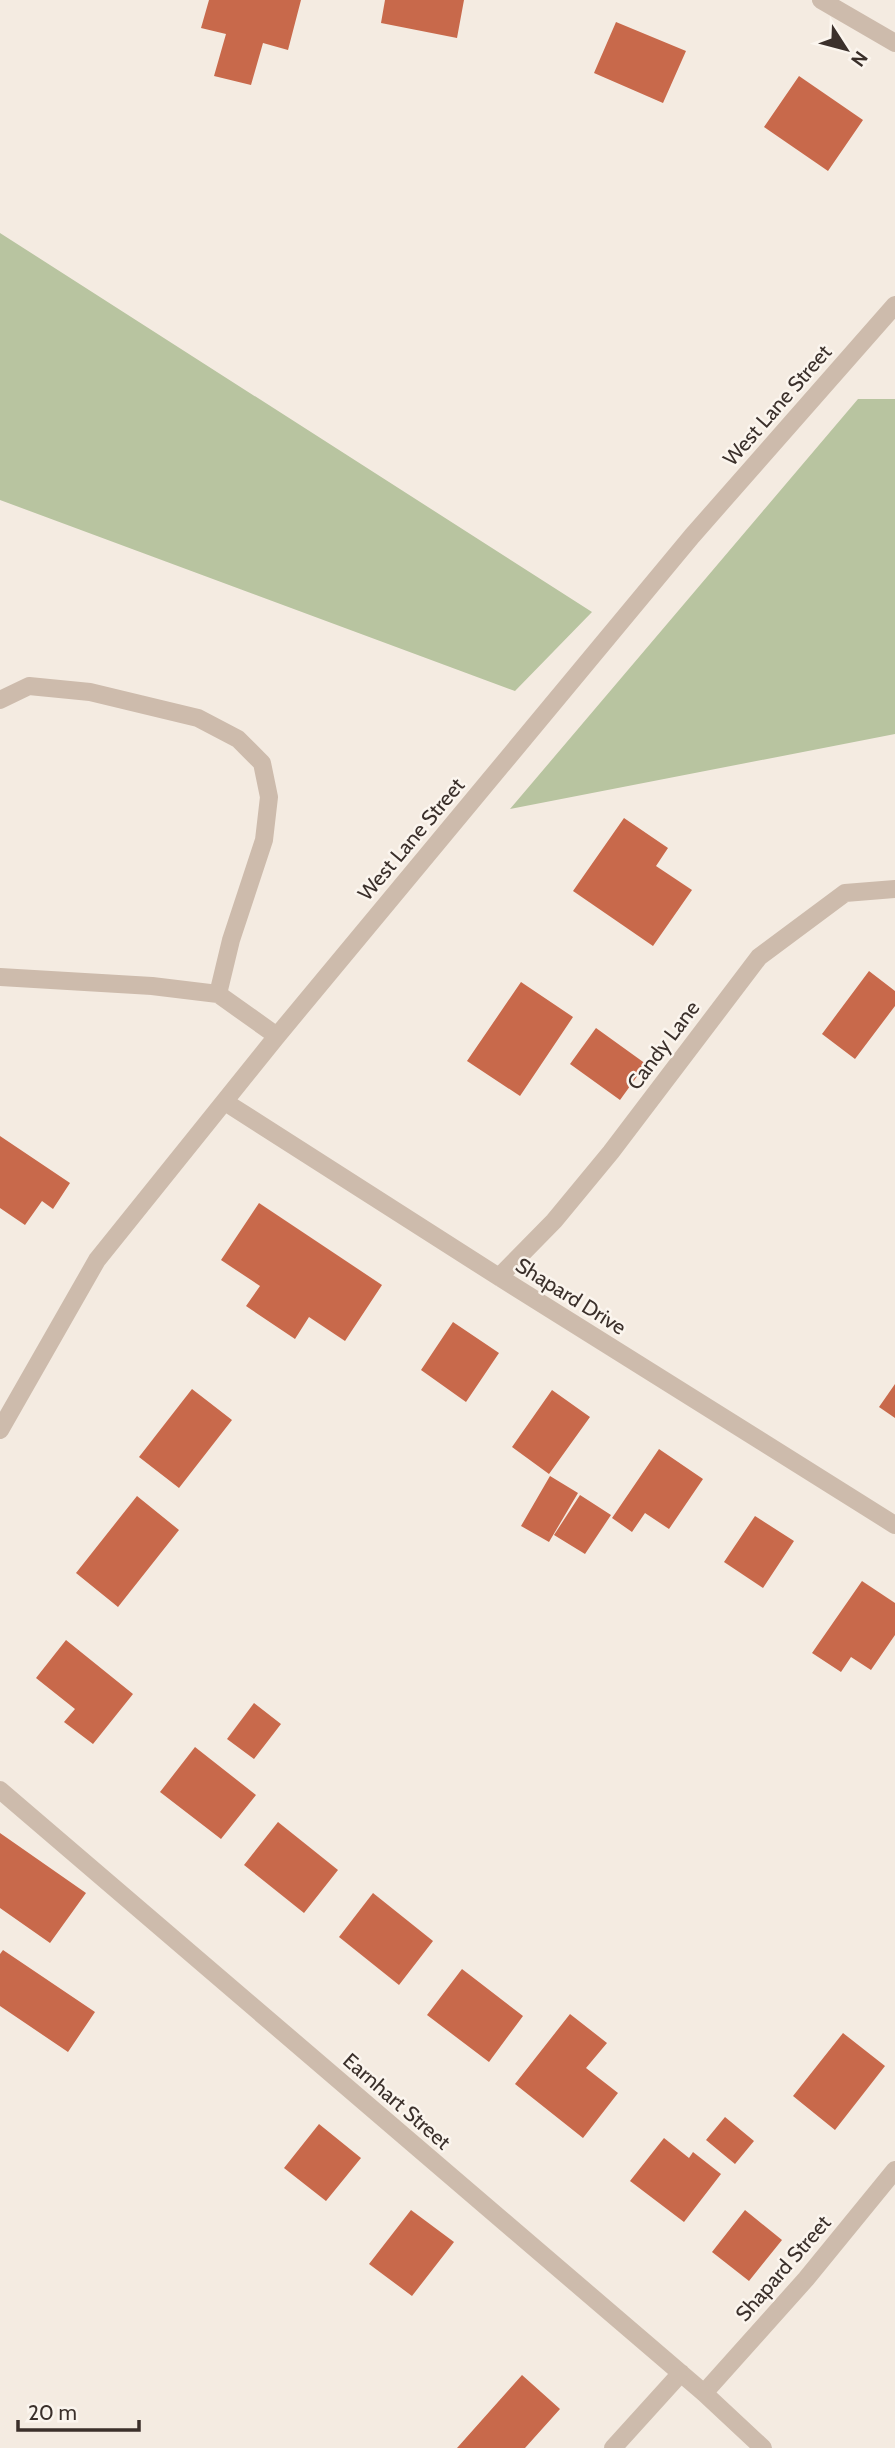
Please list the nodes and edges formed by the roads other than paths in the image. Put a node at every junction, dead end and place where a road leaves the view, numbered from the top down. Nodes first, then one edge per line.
1 (821, 0) edge
2 (895, 44) edge
3 (895, 305) edge
4 (0, 700) edge
5 (895, 888) edge
6 (0, 976) edge
7 (218, 994) junction
8 (277, 1036) junction
9 (225, 1102) junction
10 (499, 1277) junction
11 (0, 1430) edge
12 (895, 1525) edge
13 (0, 1790) edge
14 (895, 2170) edge
15 (681, 2373) junction
16 (704, 2393) junction
17 (613, 2448) edge
18 (763, 2448) edge

1 - 2 street
3 - 8 street, West Lane Street
4 - 7 street
5 - 10 street, Candy Lane
6 - 7 street
7 - 8 street
8 - 9 street, West Lane Street
9 - 10 street, Shapard Drive
9 - 11 street, West Lane Street
10 - 12 street, Shapard Drive
13 - 15 street, Earnhart Street
14 - 16 street, Shapard Street
15 - 16 street, Earnhart Street
15 - 17 street
16 - 18 street, Earnhart Street

